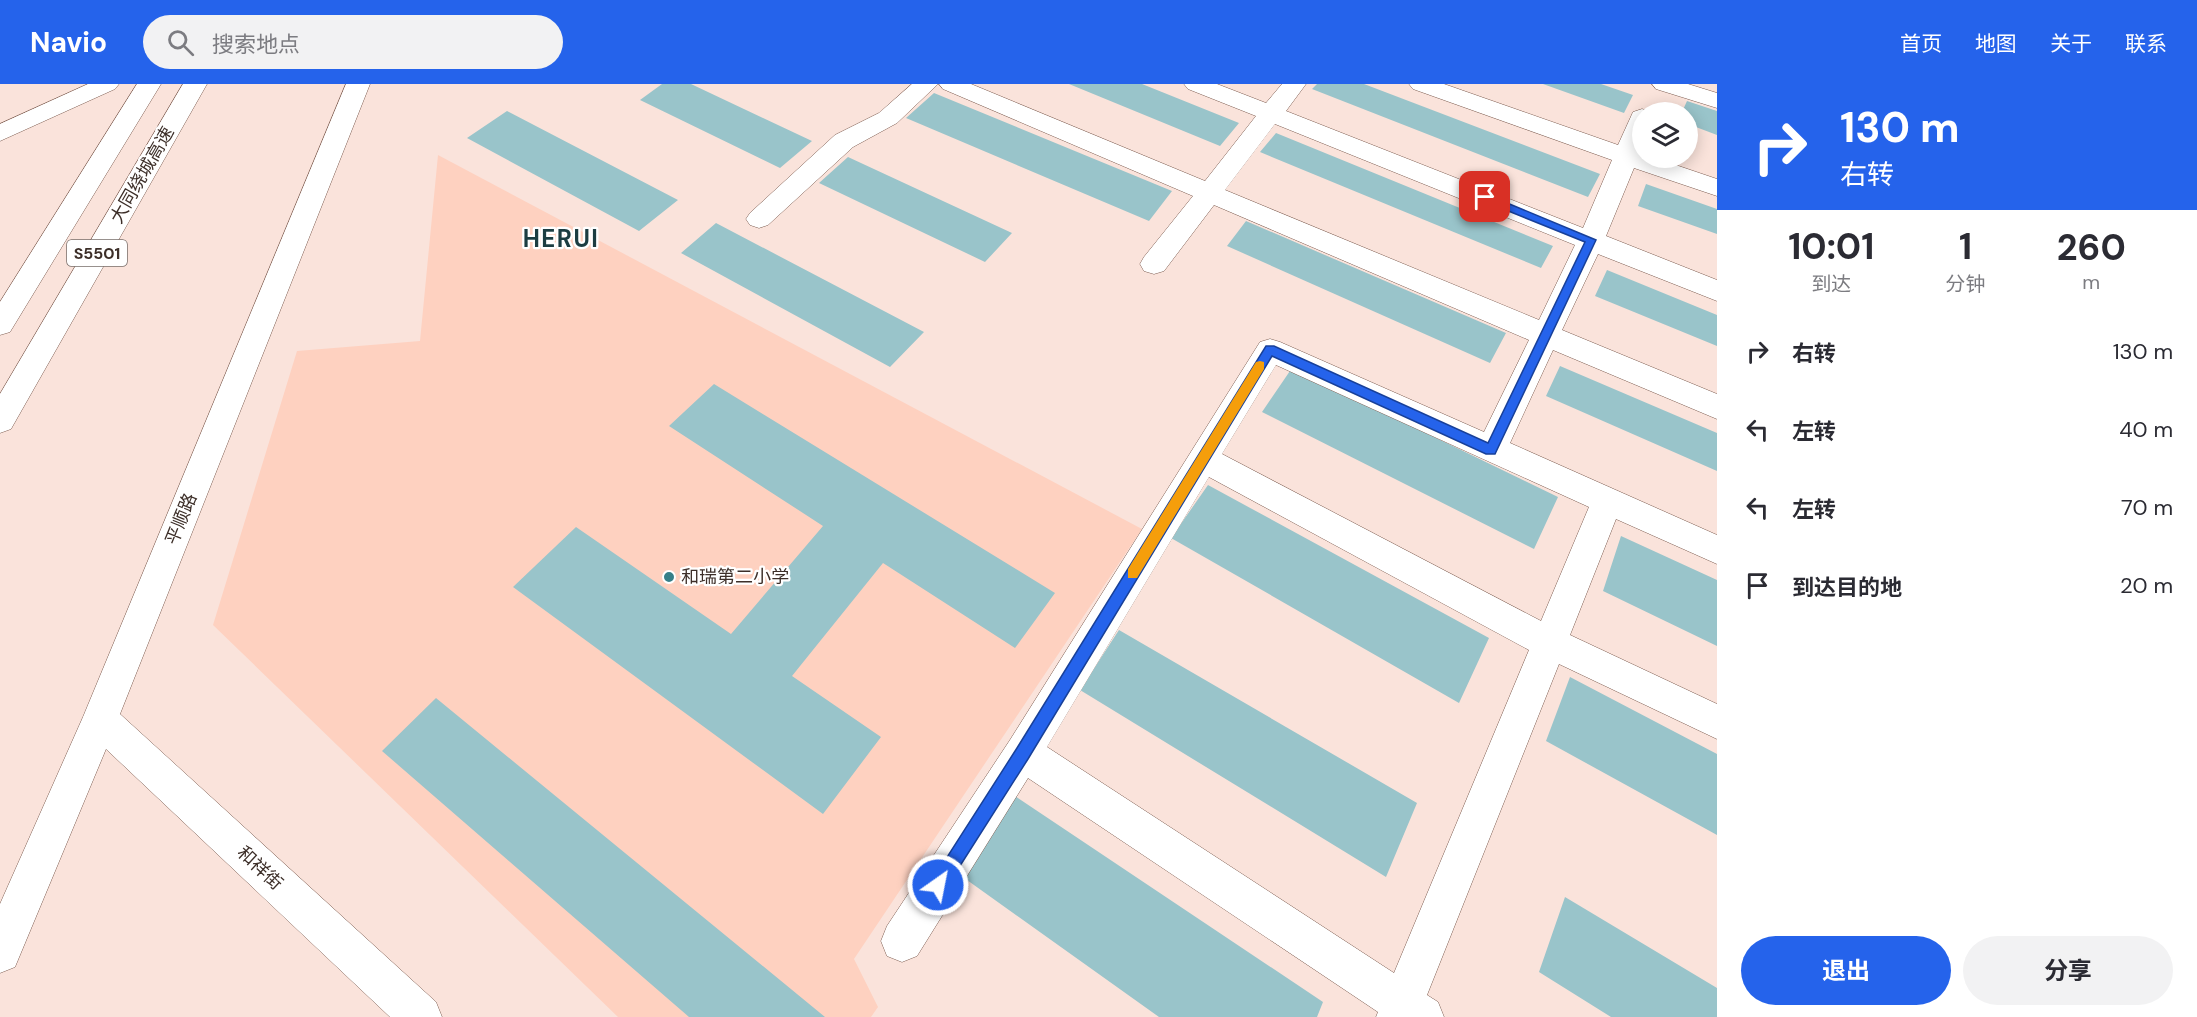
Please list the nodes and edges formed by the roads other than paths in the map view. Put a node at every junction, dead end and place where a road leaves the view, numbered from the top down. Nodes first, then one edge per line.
1 (107, 84) edge
2 (149, 84) edge
3 (195, 84) edge
4 (358, 84) edge
5 (926, 84) edge
6 (951, 84) edge
7 (1196, 84) edge
8 (1294, 84) edge
9 (1421, 84) edge
10 (1656, 84) edge
11 (1664, 84) edge
12 (1717, 101) edge
13 (1648, 102) edge
14 (1272, 112) junction
15 (0, 133) edge
16 (1632, 142) edge
17 (1626, 157) junction
18 (1717, 188) edge
19 (1210, 194) junction
20 (759, 219) dead end
21 (1591, 240) junction
22 (1154, 264) dead end
23 (1717, 291) edge
24 (0, 325) edge
25 (1546, 335) junction
26 (1717, 407) edge
27 (0, 422) edge
28 (1491, 450) junction
29 (1203, 459) junction
30 (1607, 502) junction
31 (1717, 550) edge
32 (1550, 643) junction
33 (100, 719) junction
34 (1717, 722) edge
35 (1023, 753) junction
36 (902, 941) dead end
37 (0, 952) edge
38 (1407, 1013) edge
39 (421, 1017) edge

1 - 15 main road
2 - 24 main road, S5501
3 - 27 main road, 大同绕城高速 / S5501
4 - 33 main road, 平顺路
5 - 20 main road
6 - 19 main road
7 - 14 main road
8 - 14 main road
9 - 17 main road
10 - 13 main road
11 - 12 main road
14 - 19 main road
14 - 21 main road
16 - 17 main road
17 - 18 main road
17 - 21 main road
19 - 22 main road
19 - 25 main road
21 - 23 main road
21 - 25 main road
25 - 26 main road
25 - 28 main road
28 - 29 main road
28 - 30 main road
29 - 32 main road
29 - 35 main road
30 - 31 main road
30 - 32 main road
32 - 34 main road
32 - 38 main road
33 - 37 main road, 平顺路
33 - 39 main road, 和祥街
35 - 36 main road
35 - 38 main road

